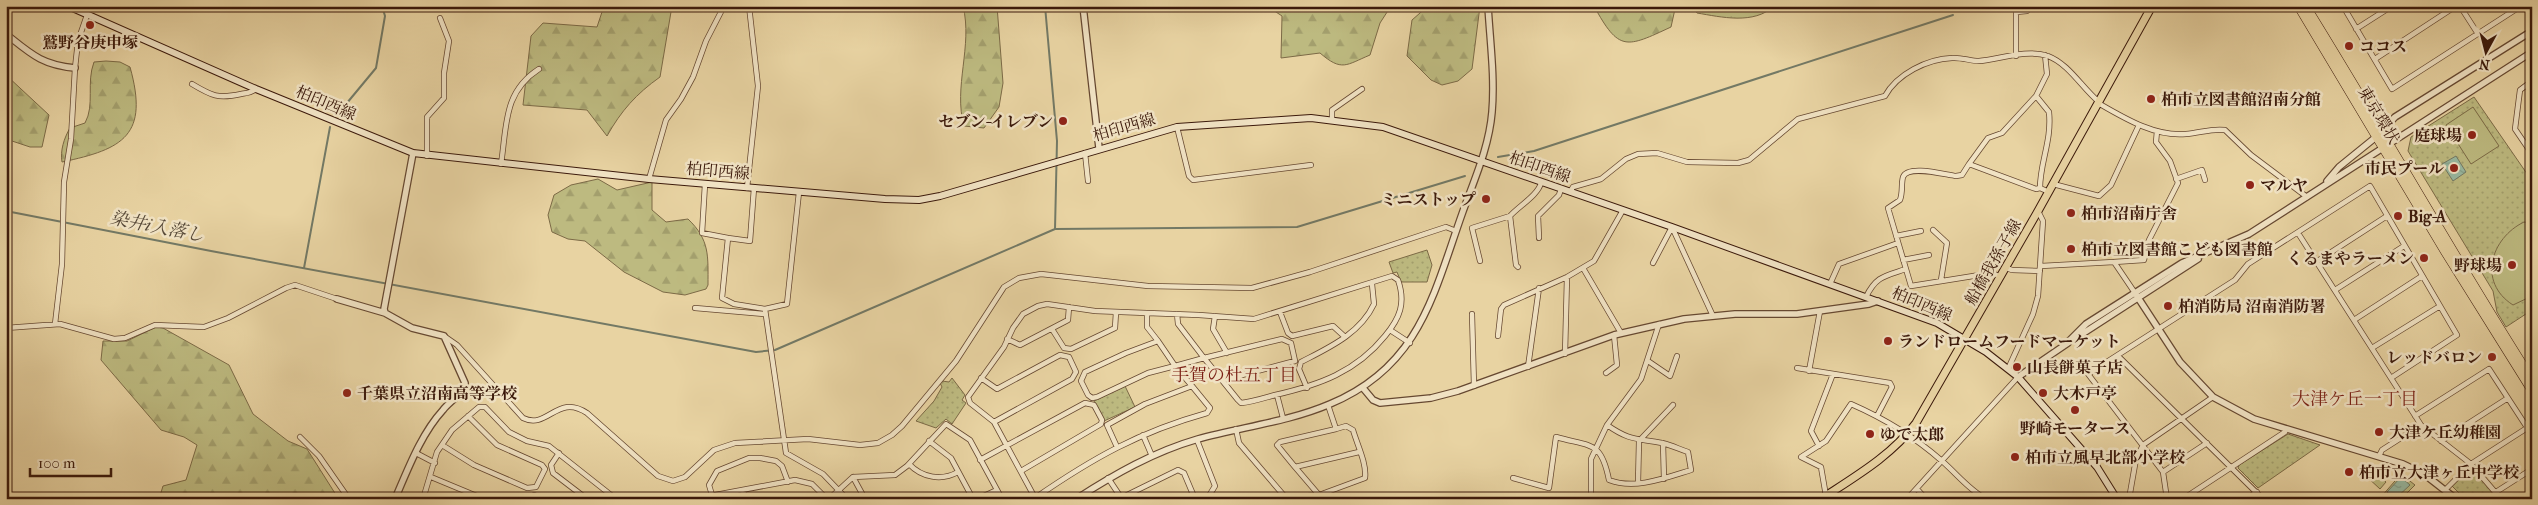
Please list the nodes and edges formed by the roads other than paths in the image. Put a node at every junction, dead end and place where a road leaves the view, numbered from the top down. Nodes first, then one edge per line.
1 (68, 6) edge
2 (724, 6) edge
3 (749, 6) edge
4 (1083, 6) edge
5 (1488, 6) edge
6 (2030, 6) edge
7 (2152, 6) edge
8 (2298, 6) edge
9 (2306, 6) edge
10 (2343, 6) edge
11 (2392, 6) edge
12 (2458, 6) edge
13 (2521, 6) edge
14 (87, 14) junction
15 (440, 18) dead end
16 (2356, 29) junction
17 (2532, 31) edge
18 (6, 34) edge
19 (2478, 34) junction
20 (2532, 52) edge
21 (2016, 56) junction
22 (2045, 56) junction
23 (2375, 59) junction
24 (75, 68) junction
25 (539, 69) dead end
26 (2532, 81) edge
27 (192, 84) dead end
28 (1362, 88) dead end
29 (256, 89) junction
30 (2036, 96) junction
31 (2098, 103) junction
32 (1332, 119) junction
33 (2139, 125) junction
34 (1177, 127) junction
35 (2383, 130) junction
36 (2157, 131) junction
37 (2376, 137) junction
38 (2390, 142) junction
39 (1099, 148) junction
40 (2382, 148) junction
41 (1085, 153) junction
42 (413, 154) junction
43 (2532, 154) edge
44 (427, 156) junction
45 (1481, 161) junction
46 (501, 164) junction
47 (1969, 164) junction
48 (1311, 165) dead end
49 (649, 179) junction
50 (2176, 179) junction
51 (2205, 180) dead end
52 (1088, 182) dead end
53 (1541, 183) junction
54 (705, 184) junction
55 (2053, 184) junction
56 (2324, 186) junction
57 (747, 188) junction
58 (754, 188) junction
59 (2040, 188) junction
60 (1561, 189) junction
61 (799, 192) junction
62 (1570, 192) junction
63 (2049, 192) junction
64 (2307, 196) junction
65 (1623, 210) junction
66 (2038, 211) junction
67 (1510, 216) junction
68 (2387, 216) junction
69 (1672, 227) junction
70 (1456, 230) junction
71 (1921, 230) dead end
72 (1933, 230) dead end
73 (2298, 232) junction
74 (1896, 236) junction
75 (728, 238) junction
76 (1539, 238) dead end
77 (1898, 243) junction
78 (2404, 246) junction
79 (1929, 255) dead end
80 (1903, 260) junction
81 (1480, 261) dead end
82 (2114, 262) junction
83 (2316, 262) junction
84 (1653, 263) dead end
85 (1518, 267) dead end
86 (1583, 268) junction
87 (2006, 268) junction
88 (1906, 269) junction
89 (2041, 269) junction
90 (2001, 276) junction
91 (2422, 276) junction
92 (1566, 277) junction
93 (1941, 280) junction
94 (1372, 284) junction
95 (1830, 284) junction
96 (1539, 288) junction
97 (2335, 290) junction
98 (1866, 296) junction
99 (2136, 296) junction
100 (337, 299) joint
101 (1878, 300) junction
102 (2440, 306) junction
103 (1069, 307) junction
104 (694, 308) dead end
105 (1820, 311) junction
106 (765, 312) junction
107 (1116, 312) junction
108 (1280, 312) junction
109 (385, 313) junction
110 (1147, 314) junction
111 (1177, 314) junction
112 (1472, 314) dead end
113 (1214, 316) junction
114 (1713, 316) junction
115 (2354, 320) junction
116 (55, 324) junction
117 (1659, 324) junction
118 (6, 328) edge
119 (1052, 329) junction
120 (2158, 329) junction
121 (1390, 330) junction
122 (1621, 333) junction
123 (444, 336) junction
124 (1498, 336) dead end
125 (1614, 336) junction
126 (1345, 337) junction
127 (1965, 338) junction
128 (1007, 339) junction
129 (1158, 342) junction
130 (1410, 343) junction
131 (2372, 348) junction
132 (1227, 353) junction
133 (1565, 354) junction
134 (1677, 356) dead end
135 (2118, 356) junction
136 (1204, 358) junction
137 (1648, 361) junction
138 (1175, 366) junction
139 (1528, 367) junction
140 (1797, 368) dead end
141 (2008, 369) junction
142 (1809, 371) junction
143 (1606, 373) dead end
144 (1833, 374) junction
145 (2018, 377) junction
146 (981, 378) junction
147 (2391, 378) junction
148 (2532, 379) edge
149 (1222, 380) junction
150 (1192, 386) junction
151 (1474, 386) junction
152 (1307, 388) junction
153 (1363, 388) junction
154 (2532, 391) edge
155 (1277, 395) junction
156 (2213, 397) junction
157 (2508, 398) junction
158 (1673, 404) dead end
159 (1328, 405) junction
160 (468, 416) junction
161 (1877, 416) junction
162 (2415, 416) junction
163 (1283, 418) junction
164 (2182, 419) junction
165 (994, 422) junction
166 (1607, 425) junction
167 (2421, 425) junction
168 (2527, 428) junction
169 (1236, 429) junction
170 (1336, 429) junction
171 (2286, 429) junction
172 (1143, 435) junction
173 (2532, 435) edge
174 (1906, 436) junction
175 (300, 437) dead end
176 (783, 440) junction
177 (1197, 440) junction
178 (928, 441) junction
179 (1639, 441) junction
180 (2441, 441) junction
181 (1663, 443) junction
182 (2207, 443) junction
183 (442, 444) junction
184 (2143, 445) junction
185 (1007, 446) junction
186 (1818, 446) junction
187 (1116, 447) junction
188 (1596, 448) junction
189 (1360, 452) junction
190 (416, 453) junction
191 (559, 453) junction
192 (1152, 456) junction
193 (2379, 456) junction
194 (980, 460) junction
195 (1941, 460) junction
196 (435, 463) junction
197 (909, 464) junction
198 (2471, 464) junction
199 (1295, 467) junction
200 (2231, 468) junction
201 (2532, 469) edge
202 (1021, 471) junction
203 (958, 472) junction
204 (2163, 472) junction
205 (431, 477) junction
206 (853, 477) junction
207 (1108, 478) junction
208 (1513, 478) dead end
209 (1664, 478) junction
210 (788, 482) junction
211 (1638, 483) junction
212 (839, 489) junction
213 (1916, 489) junction
214 (2446, 489) junction
215 (743, 490) junction
216 (997, 490) junction
217 (2257, 492) junction
218 (2496, 492) junction
219 (712, 495) junction
220 (1319, 495) junction
221 (1194, 496) edge
222 (1824, 497) edge
223 (1035, 498) edge
224 (1121, 498) edge
225 (349, 499) edge
226 (394, 499) edge
227 (423, 499) edge
228 (484, 499) edge
229 (529, 499) edge
230 (543, 499) edge
231 (586, 499) edge
232 (616, 499) edge
233 (694, 499) edge
234 (745, 499) edge
235 (828, 499) edge
236 (847, 499) edge
237 (865, 499) edge
238 (973, 499) edge
239 (978, 499) edge
240 (1002, 499) edge
241 (1076, 499) edge
242 (1182, 499) edge
243 (1207, 499) edge
244 (1591, 499) edge
245 (1907, 499) edge
246 (1926, 499) edge
247 (1986, 499) edge
248 (2117, 499) edge
249 (2129, 499) edge
250 (2167, 499) edge
251 (2183, 499) edge
252 (2246, 499) edge
253 (2263, 499) edge
254 (2456, 499) edge
255 (2501, 499) edge

1 - 14 main road, 柏印西線
2 - 49 street
3 - 57 street
4 - 39 street
5 - 45 street
6 - 21 street
7 - 31 main road, 船橋我孫子線
8 - 37 highway, 東京環状
9 - 35 highway, 東京環状
10 - 16 street
11 - 16 street
12 - 19 street
12 - 23 street
13 - 19 street
14 - 24 street
14 - 29 main road, 柏印西線
15 - 44 street
16 - 23 street
17 - 35 street
18 - 24 street
19 - 23 street
20 - 38 street
21 - 22 street
21 - 62 street
22 - 30 street
22 - 31 street
24 - 116 street
25 - 46 street
26 - 43 street
27 - 29 street
28 - 32 street
29 - 42 main road, 柏印西線
30 - 47 street
30 - 59 street
31 - 33 street
31 - 55 main road, 船橋我孫子線
32 - 34 main road, 柏印西線
32 - 45 main road, 柏印西線
33 - 36 street
33 - 55 street
34 - 39 main road, 柏印西線
34 - 48 street
35 - 37 street
35 - 38 highway, 東京環状
36 - 50 street
36 - 64 street
37 - 40 highway, 東京環状
37 - 56 street
38 - 40 street
38 - 148 highway, 東京環状
39 - 41 main road, 柏印西線
40 - 56 street
40 - 154 highway, 東京環状
41 - 52 street
41 - 61 main road, 柏印西線
42 - 44 main road, 柏印西線
42 - 109 street
44 - 46 main road, 柏印西線
45 - 53 main road, 柏印西線
45 - 70 street
46 - 49 main road, 柏印西線
47 - 59 street
47 - 74 street
49 - 54 main road, 柏印西線
50 - 51 street
50 - 82 street
53 - 60 main road, 柏印西線
53 - 67 street
54 - 57 main road, 柏印西線
54 - 75 street
55 - 63 main road, 船橋我孫子線
56 - 64 street
57 - 58 main road, 柏印西線
58 - 61 main road, 柏印西線
58 - 75 street
59 - 63 street
60 - 62 main road, 柏印西線
60 - 76 street
61 - 106 street
62 - 65 main road, 柏印西線
63 - 66 main road, 船橋我孫子線
64 - 99 street
65 - 69 main road, 柏印西線
65 - 86 street
66 - 87 main road, 船橋我孫子線
66 - 89 street
67 - 81 street
67 - 85 street
68 - 73 street
68 - 78 street
68 - 83 street
69 - 84 street
69 - 95 main road, 柏印西線
69 - 114 street
70 - 130 street
70 - 176 street
71 - 74 street
72 - 93 street
73 - 83 street
73 - 120 street
74 - 77 street
75 - 106 street
77 - 80 street
77 - 95 street
78 - 91 street
78 - 97 street
79 - 80 street
80 - 88 street
82 - 89 street
82 - 99 street
83 - 97 street
86 - 92 street
86 - 122 street
87 - 89 street
87 - 90 main road, 船橋我孫子線
88 - 93 street
88 - 98 street
89 - 141 street
90 - 93 street
90 - 127 main road, 船橋我孫子線
91 - 102 street
91 - 115 street
92 - 96 street
92 - 133 street
94 - 108 street
94 - 121 street
94 - 126 street
95 - 98 main road, 柏印西線
96 - 124 street
96 - 139 street
97 - 115 street
98 - 101 main road, 柏印西線
99 - 120 street
99 - 145 street
100 - 109 street
100 - 116 street
101 - 105 street
101 - 127 main road, 柏印西線
102 - 131 street
102 - 147 street
103 - 107 street
103 - 119 street
103 - 128 street
104 - 106 street
105 - 114 street
105 - 142 street
106 - 176 street
107 - 110 street
107 - 119 street
108 - 113 street
108 - 126 street
109 - 123 street
110 - 111 street
110 - 129 street
111 - 113 street
111 - 136 street
112 - 151 street
113 - 132 street
114 - 117 street
115 - 131 street
116 - 118 street
117 - 122 street
117 - 137 street
119 - 128 street
120 - 135 street
120 - 156 street
121 - 130 street
121 - 152 street
122 - 125 street
123 - 176 street
123 - 190 street
125 - 133 street
125 - 143 street
126 - 152 street
127 - 141 main road, 柏印西線
127 - 174 main road, 船橋我孫子線
128 - 146 street
129 - 138 street
129 - 138 street
130 - 153 street
131 - 147 street
132 - 136 street
132 - 149 street
133 - 139 street
134 - 137 street
135 - 164 street
135 - 184 street
136 - 138 street
136 - 149 street
137 - 166 street
138 - 150 street
139 - 151 street
140 - 142 street
141 - 145 main road, 柏印西線
142 - 144 street
144 - 161 street
144 - 186 street
145 - 195 street
145 - 248 main road, 柏印西線
146 - 165 street
146 - 165 street
147 - 162 street
149 - 155 street
150 - 172 street
150 - 187 street
151 - 153 street
152 - 155 street
153 - 159 street
155 - 163 street
156 - 164 street
156 - 171 street
157 - 162 street
157 - 168 street
157 - 180 street
158 - 179 street
159 - 163 street
159 - 170 street
160 - 183 street
160 - 183 street
160 - 191 street
161 - 174 street
161 - 186 street
162 - 167 street
163 - 169 street
164 - 182 street
164 - 184 street
165 - 185 street
166 - 179 street
166 - 188 street
167 - 180 street
167 - 193 street
168 - 173 street
168 - 198 street
169 - 177 street
169 - 220 street
170 - 189 street
170 - 199 street
171 - 193 street
171 - 200 street
172 - 187 street
172 - 192 street
174 - 195 street
174 - 222 main road, 船橋我孫子線
175 - 225 street
176 - 212 street
177 - 192 street
177 - 243 street
178 - 194 street
178 - 197 street
178 - 203 street
179 - 181 street
179 - 211 street
180 - 198 street
181 - 209 street
181 - 209 street
182 - 200 street
182 - 204 street
183 - 196 street
184 - 204 street
184 - 249 street
185 - 194 street
185 - 202 street
185 - 202 street
186 - 222 street
187 - 223 street
188 - 208 street
188 - 211 street
188 - 244 street
189 - 199 street
189 - 220 street
190 - 196 street
190 - 226 street
191 - 231 street
191 - 232 street
192 - 207 street
193 - 214 street
194 - 216 street
195 - 213 street
195 - 247 street
196 - 205 street
197 - 203 street
197 - 206 street
198 - 214 street
198 - 218 street
199 - 220 street
200 - 217 street
200 - 251 street
201 - 218 street
202 - 223 street
203 - 238 street
204 - 250 street
205 - 227 street
205 - 228 street
206 - 212 street
206 - 237 street
207 - 224 street
207 - 241 street
209 - 211 street
210 - 215 street
210 - 219 street
210 - 235 street
212 - 235 street
212 - 236 street
213 - 245 street
213 - 246 street
214 - 254 street
215 - 219 street
215 - 234 street
216 - 239 street
216 - 240 street
217 - 252 street
217 - 253 street
218 - 255 street
219 - 233 street
221 - 224 street
221 - 242 street
229 - 230 street

